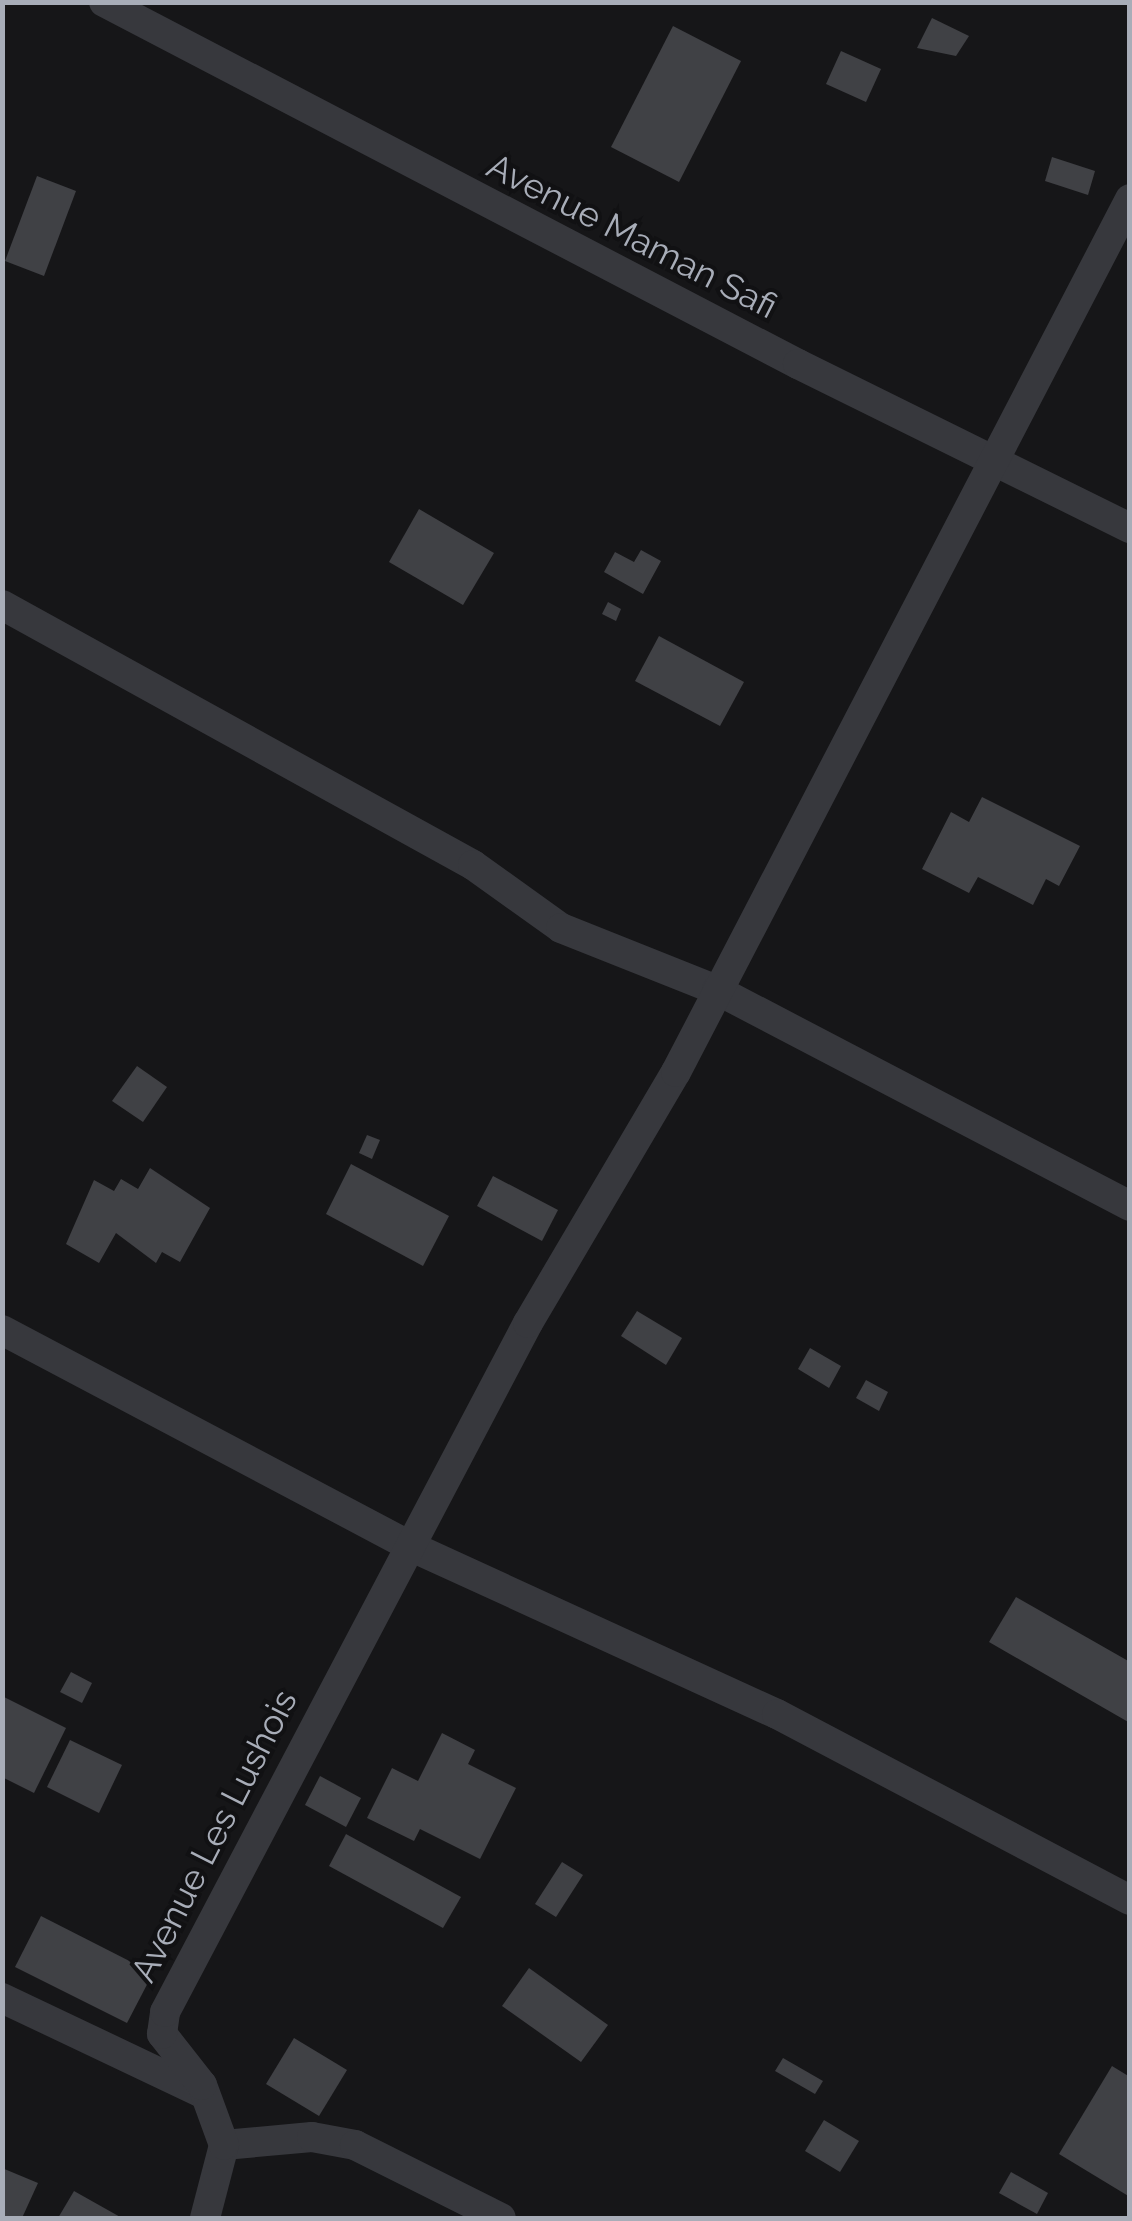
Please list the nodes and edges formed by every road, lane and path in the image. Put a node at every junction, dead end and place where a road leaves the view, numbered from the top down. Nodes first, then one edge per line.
1 (104, 2) edge
2 (1130, 199) edge
3 (992, 457) junction
4 (1130, 528) edge
5 (2, 605) edge
6 (717, 990) junction
7 (1130, 1206) edge
8 (2, 1330) edge
9 (412, 1547) junction
10 (1130, 1900) edge
11 (2, 1998) edge
12 (208, 2096) junction
13 (224, 2145) junction
14 (205, 2218) edge
15 (500, 2218) edge

1 - 3 street, Avenue Maman Safi
2 - 3 street, Avenue Les Lushois
3 - 4 street, Avenue Maman Safi
3 - 6 street, Avenue Les Lushois
5 - 6 street
6 - 7 street
6 - 9 street, Avenue Les Lushois
8 - 9 street
9 - 10 street
9 - 12 street, Avenue Les Lushois
11 - 12 street
12 - 13 street, Avenue Les Lushois
13 - 14 street
13 - 15 street

